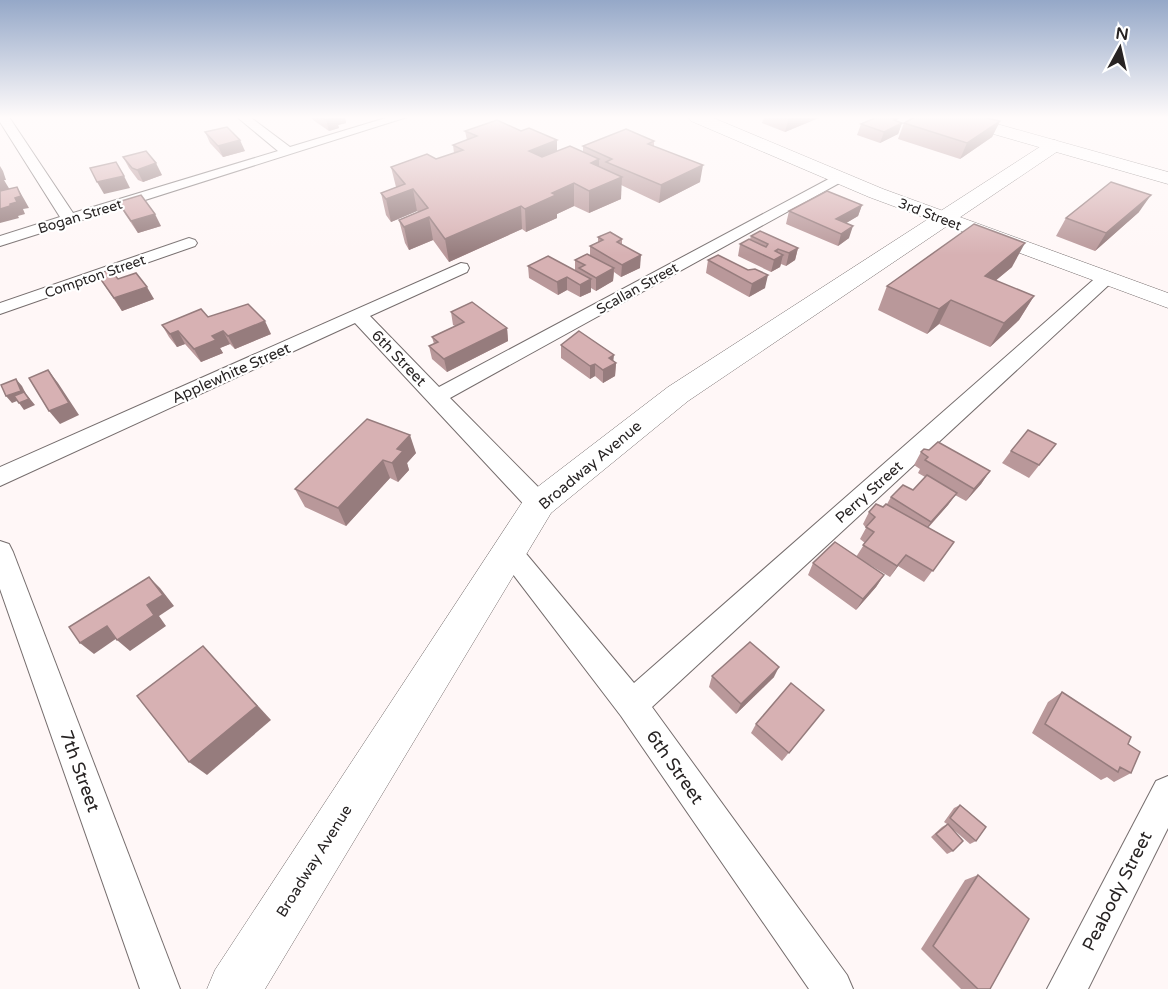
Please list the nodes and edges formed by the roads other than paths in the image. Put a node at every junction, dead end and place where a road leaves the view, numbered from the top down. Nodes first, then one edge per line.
1 (33, 163) edge
2 (248, 163) edge
3 (803, 163) edge
4 (1030, 163) edge
5 (1116, 163) edge
6 (838, 178) junction
7 (1168, 178) edge
8 (69, 219) junction
9 (946, 220) junction
10 (0, 241) edge
11 (189, 243) dead end
12 (461, 268) dead end
13 (1106, 278) junction
14 (1168, 301) edge
15 (0, 309) edge
16 (358, 315) junction
17 (436, 397) junction
18 (0, 477) edge
19 (539, 504) junction
20 (0, 552) edge
21 (509, 552) junction
22 (632, 705) junction
23 (1168, 793) edge
24 (160, 989) edge
25 (234, 989) edge
26 (833, 989) edge
27 (1067, 989) edge

1 - 8 street
2 - 8 street, Bogan Street
3 - 6 main road, 3rd Street
4 - 9 main road, Broadway Avenue
5 - 7 main road
6 - 9 main road, 3rd Street
6 - 17 street, Scallan Street
8 - 10 street, Bogan Street
9 - 13 main road, 3rd Street
9 - 19 main road, Broadway Avenue
11 - 15 street, Compton Street
12 - 16 street, Applewhite Street
13 - 14 main road, 3rd Street
13 - 22 street, Perry Street
16 - 17 street, 6th Street
16 - 18 street, Applewhite Street
17 - 19 street, 6th Street
19 - 21 main road, Broadway Avenue
20 - 24 street, 7th Street
21 - 22 street, 6th Street
21 - 25 main road, Broadway Avenue
22 - 26 street, 6th Street
23 - 27 street, Peabody Street

